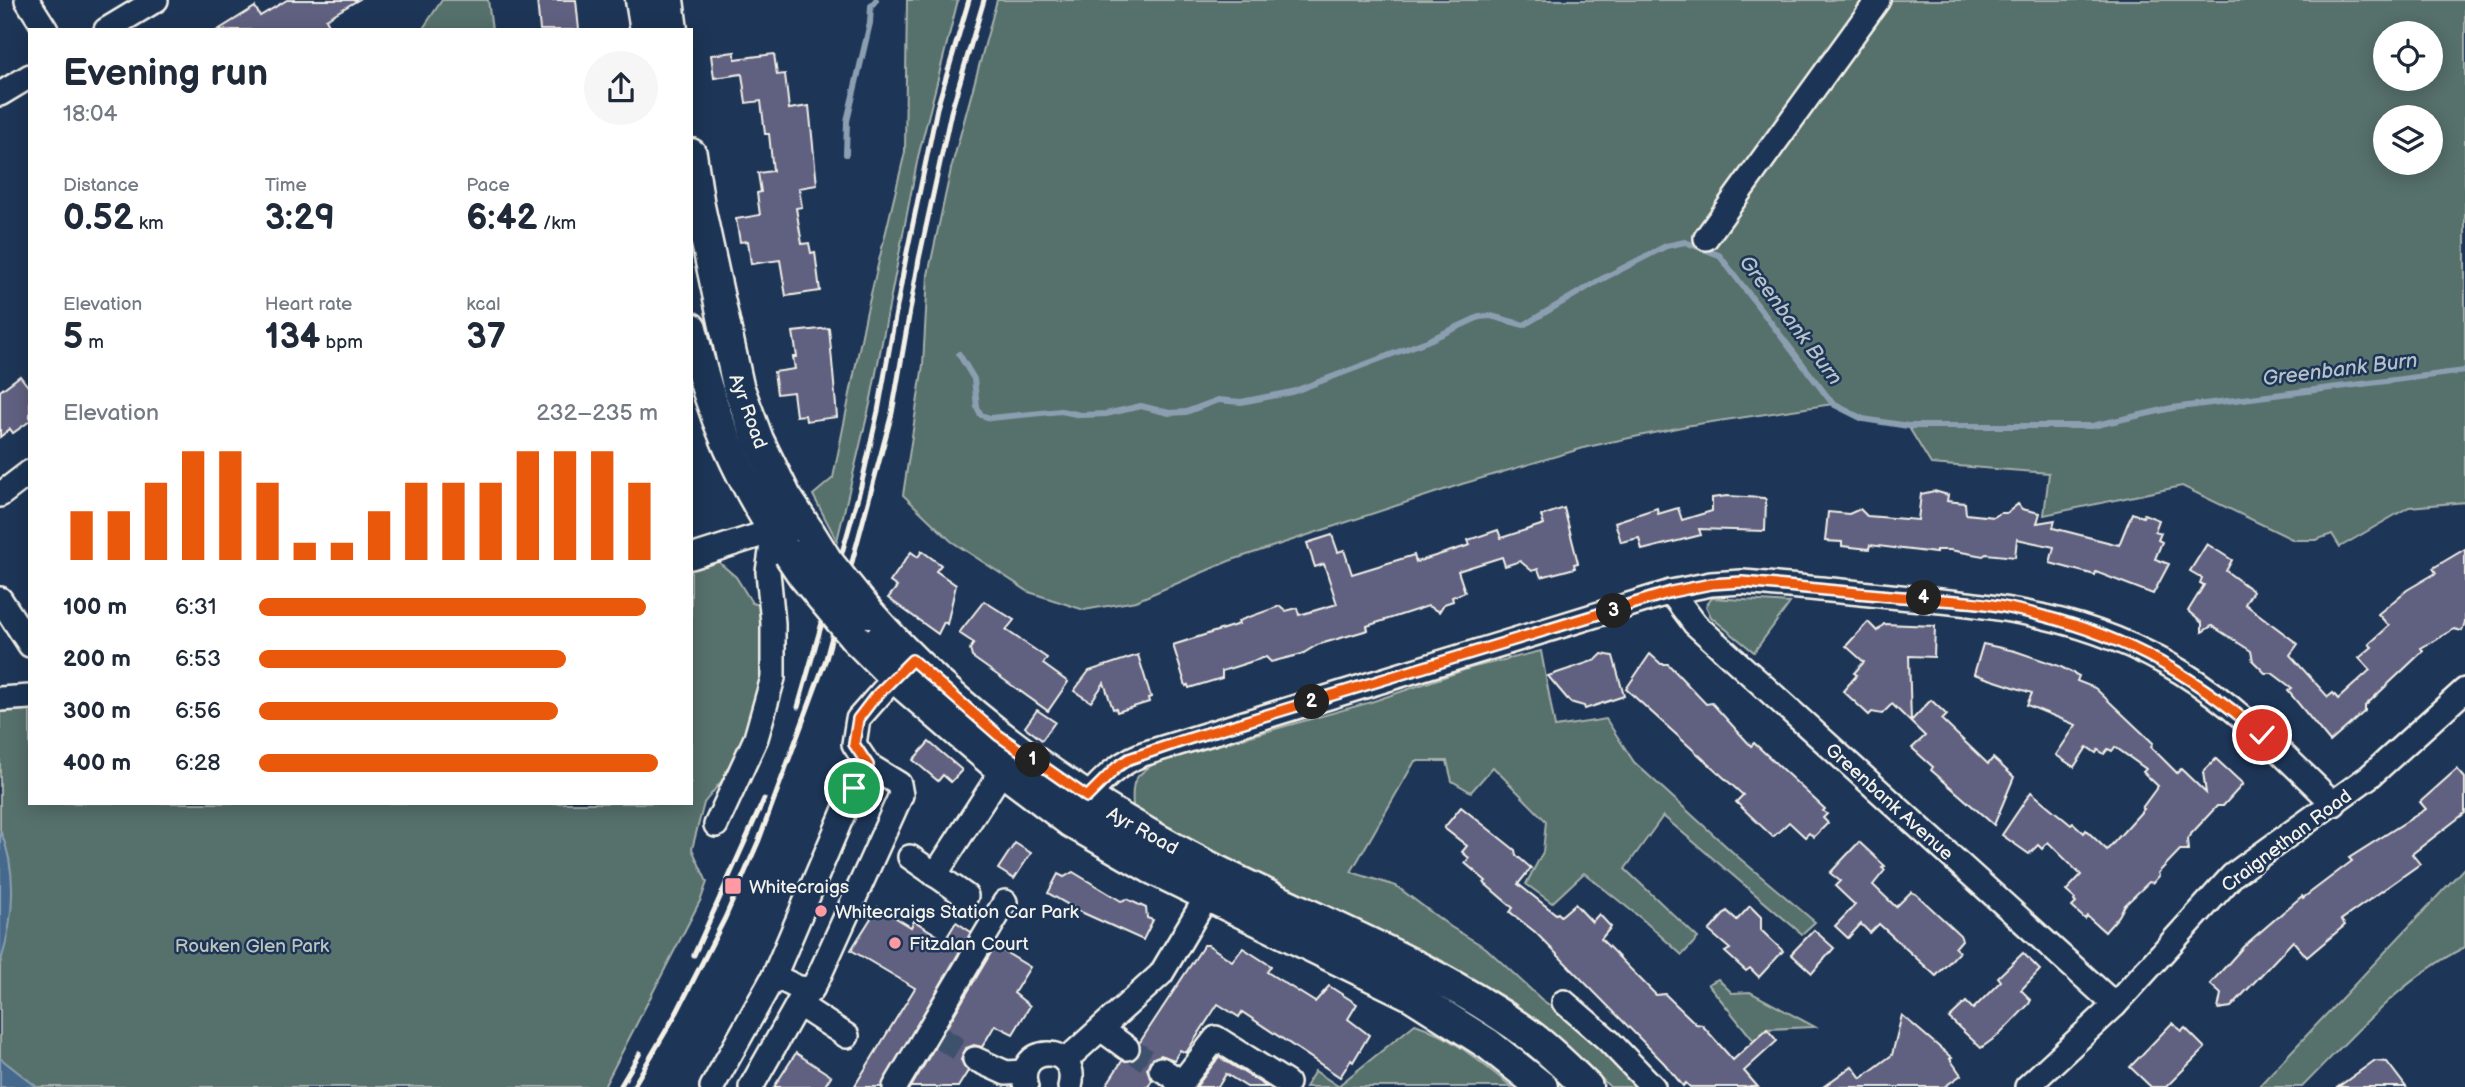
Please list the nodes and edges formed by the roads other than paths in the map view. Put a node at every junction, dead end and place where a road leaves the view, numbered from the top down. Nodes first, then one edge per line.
1 (27, 0) edge
2 (156, 0) edge
3 (641, 0) edge
4 (668, 0) edge
5 (1878, 0) edge
6 (45, 28) edge
7 (109, 28) edge
8 (646, 28) edge
9 (673, 28) edge
10 (28, 77) edge
11 (0, 94) edge
12 (694, 185) edge
13 (1706, 238) dead end
14 (724, 323) junction
15 (693, 329) edge
16 (693, 336) edge
17 (28, 474) edge
18 (0, 495) edge
19 (793, 535) junction
20 (693, 557) edge
21 (1671, 592) junction
22 (0, 599) edge
23 (28, 642) edge
24 (903, 668) junction
25 (2465, 690) edge
26 (28, 697) edge
27 (0, 699) edge
28 (1009, 759) junction
29 (868, 765) junction
30 (1087, 797) junction
31 (2334, 804) junction
32 (1071, 822) junction
33 (716, 825) dead end
34 (910, 858) dead end
35 (935, 875) junction
36 (1214, 884) junction
37 (966, 896) dead end
38 (1005, 902) dead end
39 (774, 976) junction
40 (805, 997) junction
41 (1564, 1002) dead end
42 (2115, 1004) junction
43 (1101, 1029) junction
44 (847, 1036) dead end
45 (1127, 1048) tunnel mouth
46 (975, 1059) tunnel mouth
47 (1065, 1061) junction
48 (1161, 1069) tunnel mouth
49 (1025, 1079) edge
50 (1287, 1083) dead end
51 (1180, 1085) edge
52 (712, 1087) edge
53 (751, 1087) edge
54 (895, 1087) edge
55 (1070, 1087) edge
56 (1542, 1087) edge
57 (1587, 1087) edge
58 (1653, 1087) edge
59 (2027, 1087) edge

1 - 6 street
2 - 7 street
3 - 8 main road
4 - 9 main road
5 - 13 street
10 - 11 street
12 - 14 main road, Ayr Road
14 - 15 main road
14 - 19 main road, Ayr Road
16 - 19 main road, Ayr Road
17 - 18 street
19 - 20 street
19 - 24 main road, Ayr Road, bridge
19 - 24 main road, Ayr Road, bridge
19 - 33 street
21 - 30 street
21 - 31 street
21 - 42 street, Greenbank Avenue
22 - 23 street
24 - 28 main road, Ayr Road
24 - 29 street
25 - 31 street, Craignethan Road
26 - 27 street
28 - 30 main road, Ayr Road
28 - 32 main road, Ayr Road
28 - 35 street
29 - 39 street
29 - 40 street
30 - 32 street
30 - 36 main road, Ayr Road
31 - 42 street, Craignethan Road
32 - 36 main road, Ayr Road
34 - 35 street
35 - 37 street
36 - 43 street
36 - 56 main road, Ayr Road
36 - 57 main road, Ayr Road
38 - 54 street
39 - 40 street
39 - 52 street
40 - 44 street
40 - 53 street
41 - 58 street
42 - 59 street, Craignethan Road
43 - 45 street
43 - 47 street
46 - 49 street
47 - 49 street
47 - 55 street
48 - 51 street
50 - 51 street

